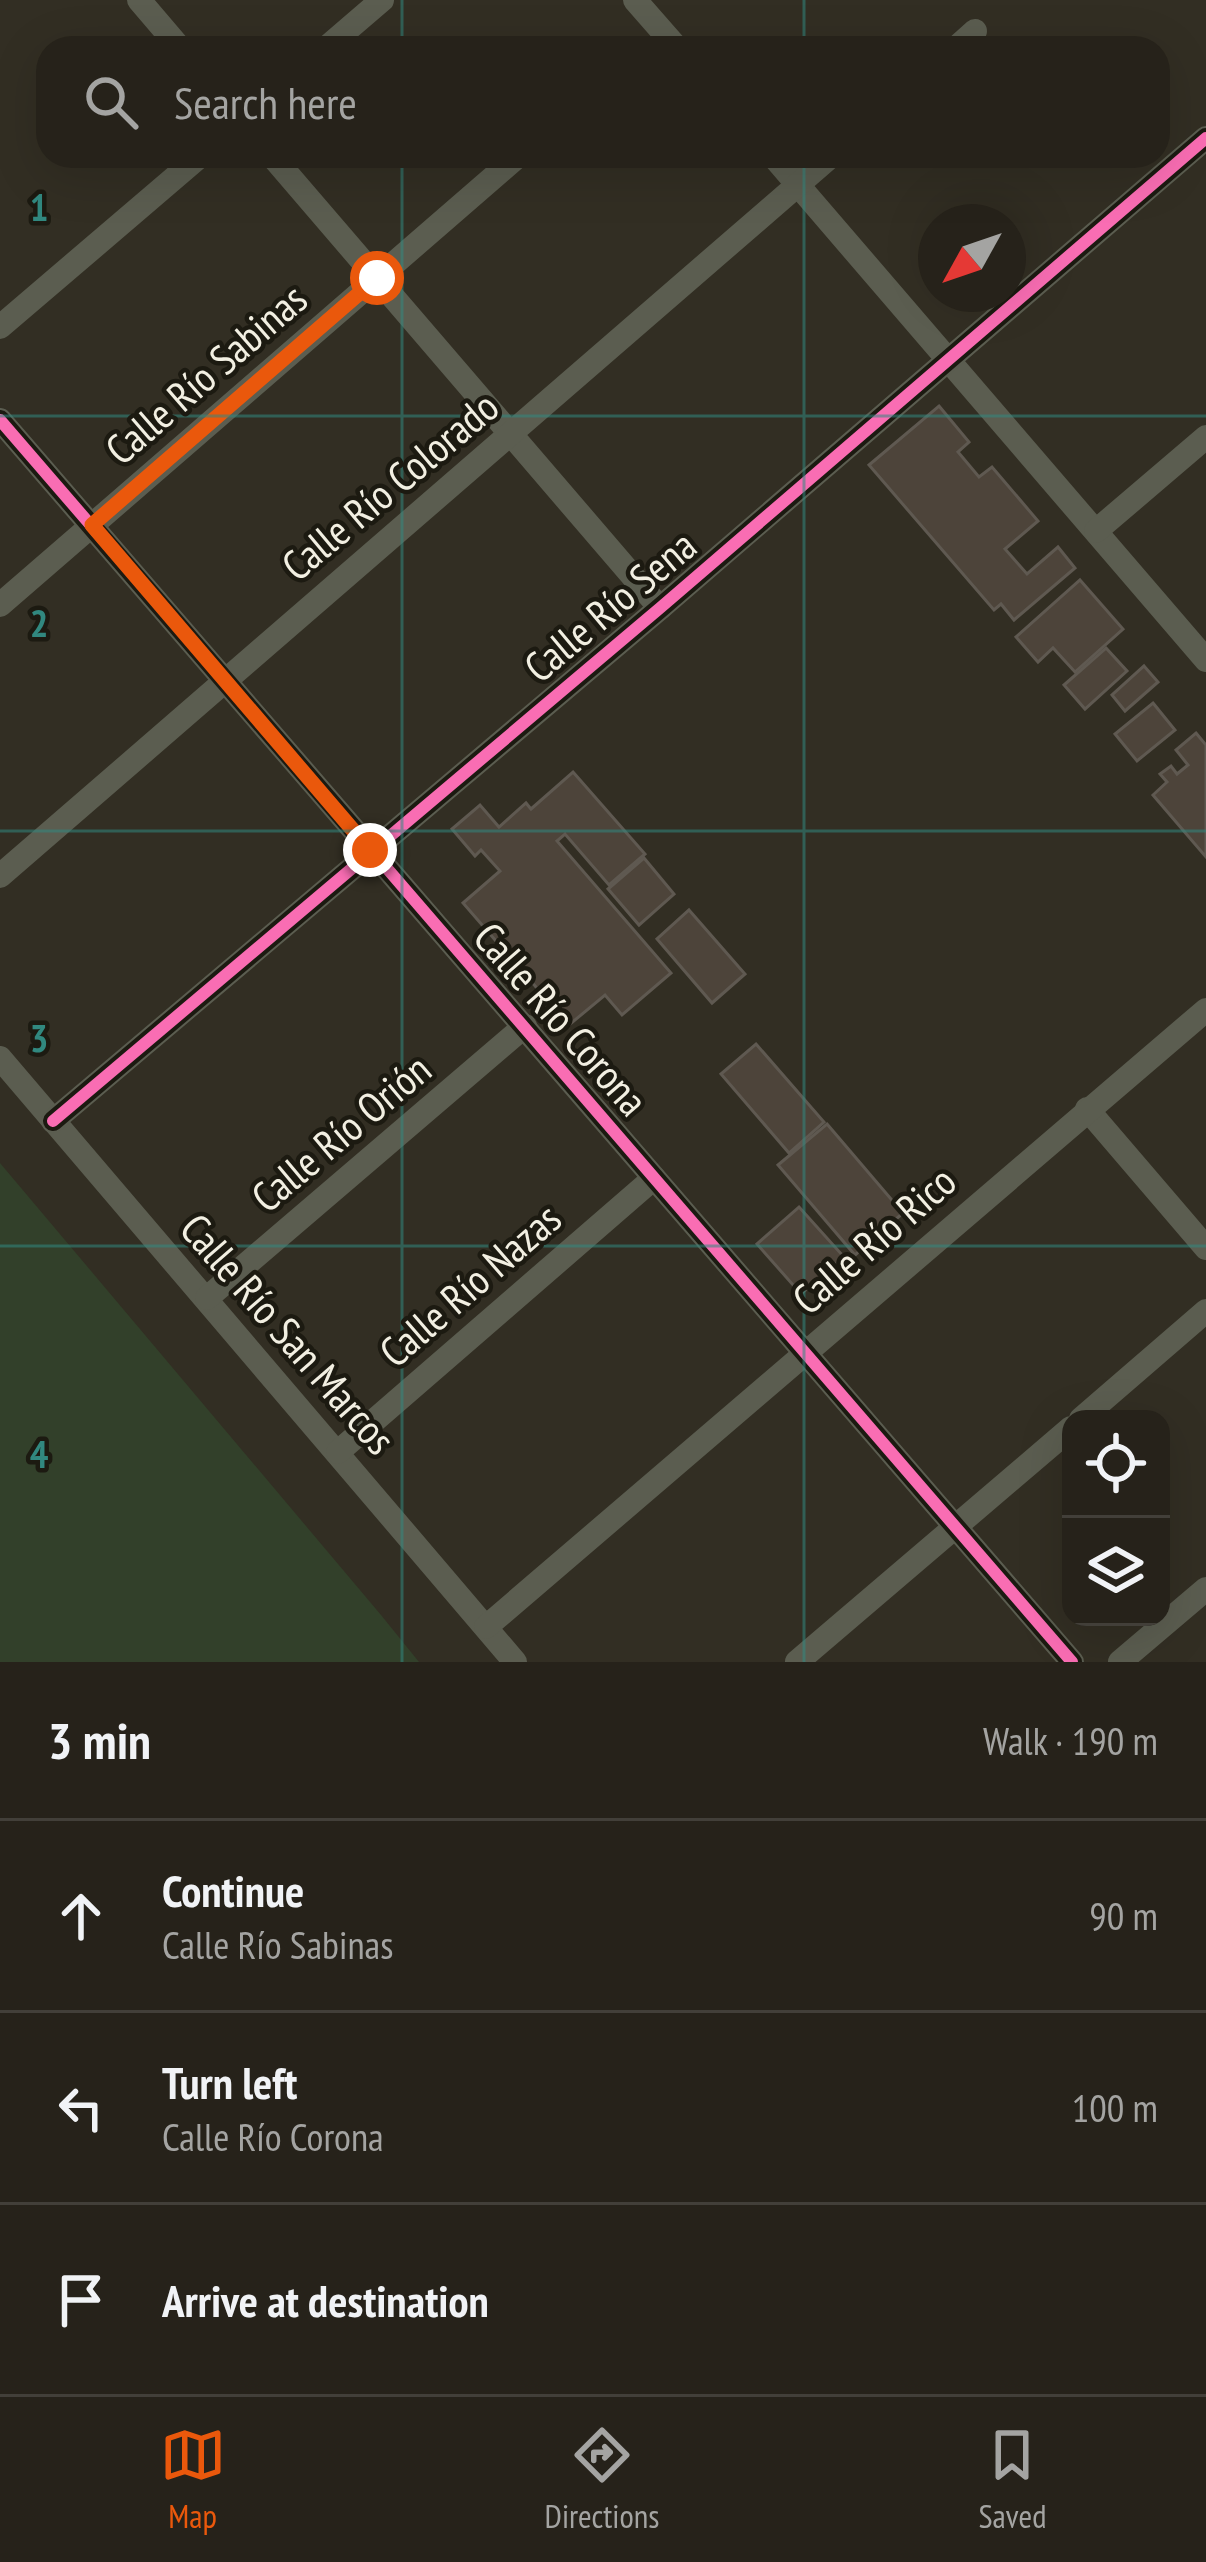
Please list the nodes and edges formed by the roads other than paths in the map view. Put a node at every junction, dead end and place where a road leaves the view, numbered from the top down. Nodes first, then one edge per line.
1 (139, 0) edge
2 (382, 0) edge
3 (634, 0) edge
4 (170, 36) edge
5 (340, 36) edge
6 (657, 36) edge
7 (1206, 138) edge
8 (186, 168) edge
9 (282, 168) edge
10 (504, 168) edge
11 (784, 168) edge
12 (817, 168) edge
13 (798, 184) junction
14 (377, 278) junction
15 (0, 327) edge
16 (948, 360) junction
17 (0, 420) edge
18 (511, 435) junction
19 (1206, 437) edge
20 (92, 525) junction
21 (1096, 531) junction
22 (0, 604) edge
23 (660, 608) junction
24 (1206, 660) edge
25 (223, 680) junction
26 (370, 850) junction
27 (0, 876) edge
28 (1206, 1010) edge
29 (525, 1027) junction
30 (0, 1058) edge
31 (1087, 1109) junction
32 (53, 1121) junction
33 (654, 1178) junction
34 (1206, 1248) edge
35 (207, 1298) junction
36 (1206, 1312) edge
37 (804, 1352) junction
38 (1092, 1410) edge
39 (1062, 1436) edge
40 (338, 1452) junction
41 (956, 1527) junction
42 (1206, 1589) edge
43 (486, 1627) junction
44 (515, 1662) edge
45 (797, 1662) edge
46 (1072, 1662) edge
47 (1120, 1662) edge

1 - 4 street
2 - 5 street
3 - 6 street
7 - 16 street, Calle Río Sena
8 - 15 street
9 - 14 street
10 - 14 street, Calle Río Sabinas
11 - 13 street
12 - 13 street, Calle Río Colorado
13 - 16 street
13 - 18 street, Calle Río Colorado
14 - 18 street
14 - 20 street, Calle Río Sabinas
16 - 21 street
16 - 23 street, Calle Río Sena
17 - 20 street, Calle Río Corona
18 - 23 street
18 - 25 street, Calle Río Colorado
19 - 21 street
20 - 22 street, Calle Río Sabinas
20 - 25 street, Calle Río Corona
21 - 24 street
23 - 26 street, Calle Río Sena
25 - 26 street, Calle Río Corona
25 - 27 street, Calle Río Colorado
26 - 29 street, Calle Río Corona
26 - 32 street, Calle Río Sena
28 - 31 street, Calle Río Rico
29 - 33 street, Calle Río Corona
29 - 35 street, Calle Río Orión
30 - 32 street, Calle Río San Marcos
31 - 34 street
31 - 37 street, Calle Río Rico
32 - 35 street, Calle Río San Marcos
33 - 37 street, Calle Río Corona
33 - 40 street, Calle Río Nazas
35 - 40 street, Calle Río San Marcos
36 - 38 street
37 - 41 street, Calle Río Corona
37 - 43 street, Calle Río Rico
39 - 41 street
40 - 43 street, Calle Río San Marcos
41 - 45 street
41 - 46 street, Calle Río Corona
42 - 47 street
43 - 44 street, Calle Río San Marcos

